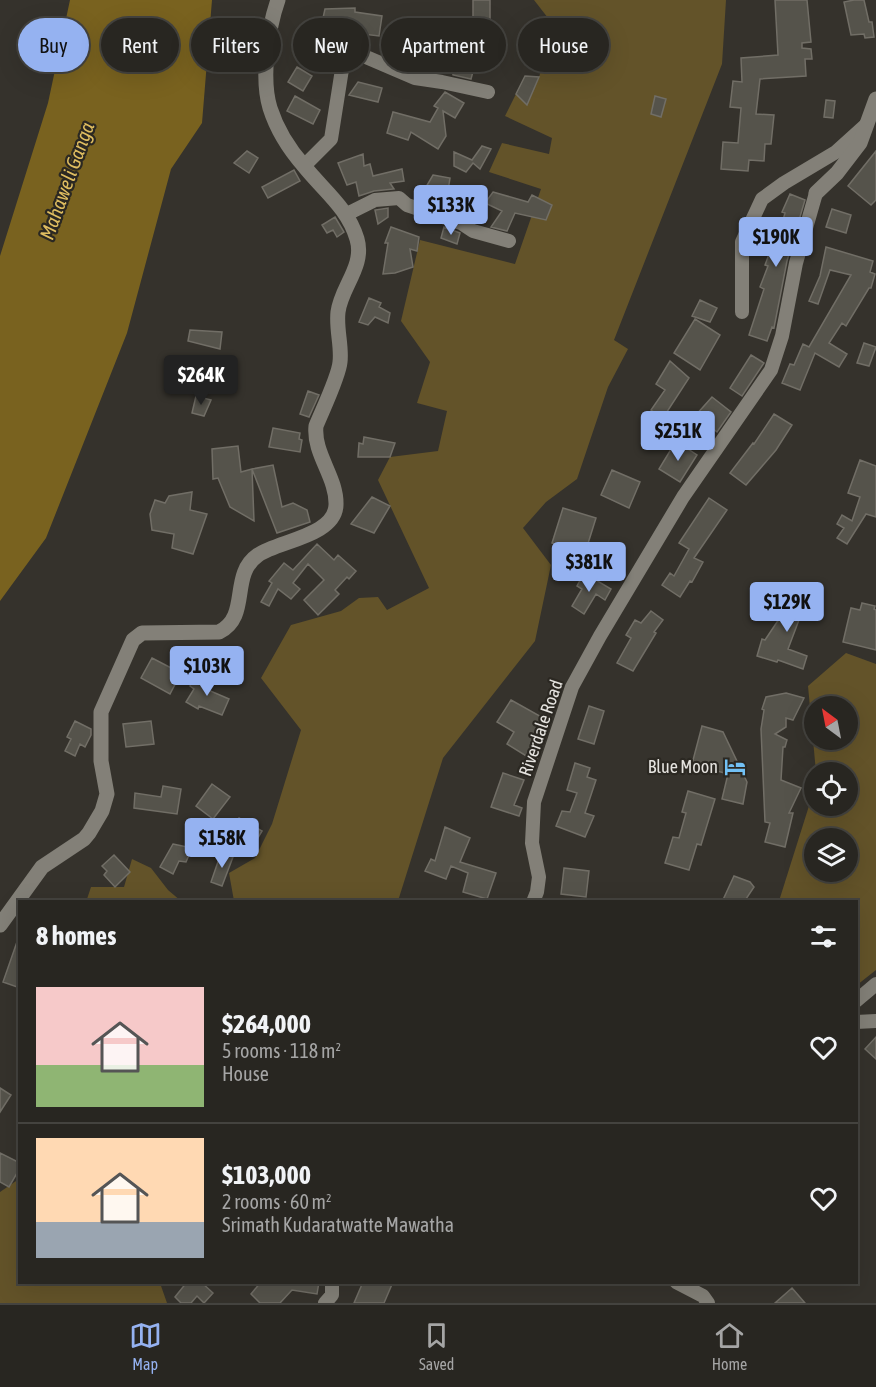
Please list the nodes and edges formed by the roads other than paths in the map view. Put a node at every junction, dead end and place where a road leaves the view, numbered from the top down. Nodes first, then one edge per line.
1 (278, 0) edge
2 (488, 92) dead end
3 (876, 99) edge
4 (867, 124) junction
5 (304, 166) junction
6 (816, 193) joint
7 (348, 214) junction
8 (509, 242) dead end
9 (742, 312) dead end
10 (18, 900) edge
11 (18, 900) edge
12 (533, 900) edge
13 (0, 925) edge
14 (876, 984) edge
15 (858, 999) edge
16 (875, 1021) edge
17 (858, 1022) edge
18 (332, 1284) edge
19 (680, 1284) edge
20 (325, 1303) edge
21 (708, 1303) edge

1 - 5 street
2 - 5 street
3 - 4 street
4 - 6 street
4 - 9 street
5 - 7 street
6 - 12 street, Riverdale Road
7 - 8 street
7 - 10 street
11 - 13 street
14 - 15 street
16 - 17 street
18 - 20 street
19 - 21 street

